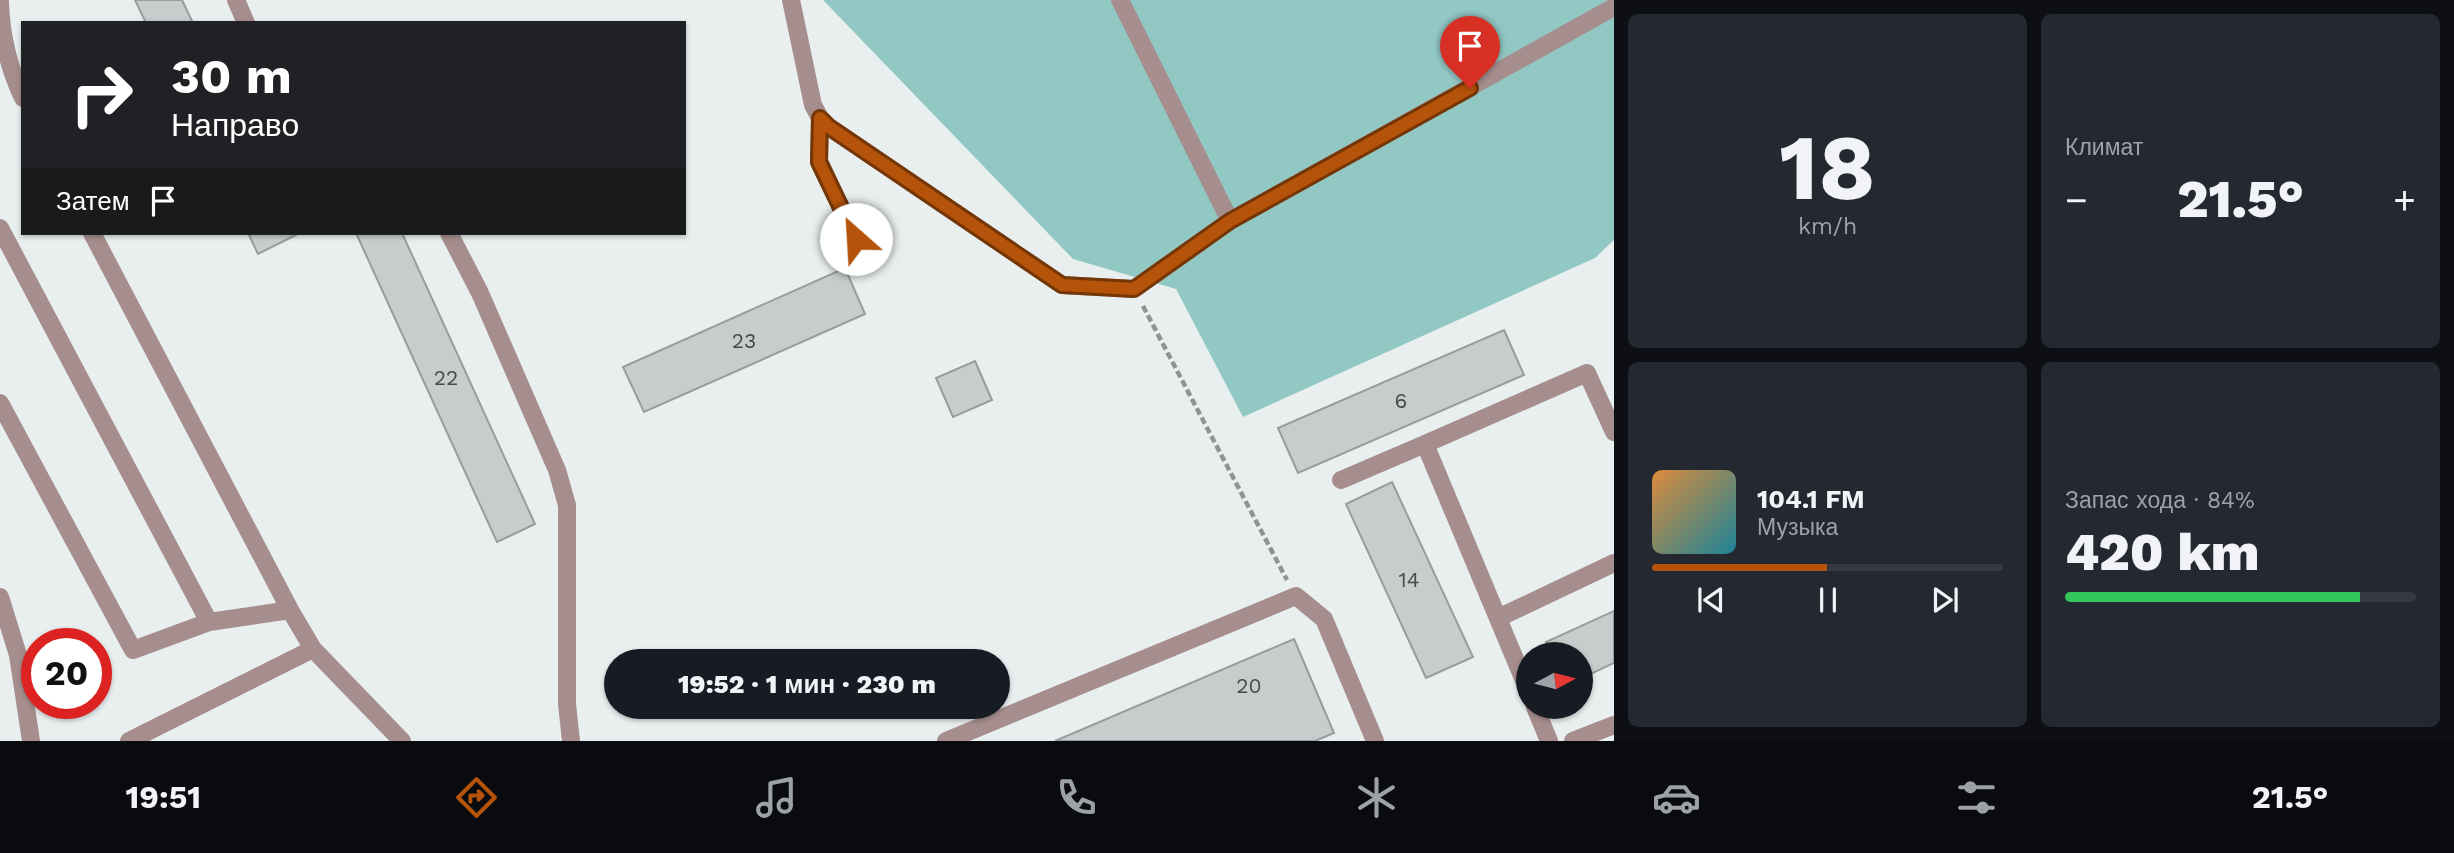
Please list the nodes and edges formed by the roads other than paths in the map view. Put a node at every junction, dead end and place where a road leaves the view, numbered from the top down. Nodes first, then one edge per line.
1 (236, 0) edge
2 (791, 0) edge
3 (1120, 0) edge
4 (0, 2) edge
5 (1614, 7) edge
6 (245, 21) edge
7 (21, 94) edge
8 (820, 118) junction
9 (1230, 221) junction
10 (0, 228) edge
11 (93, 235) edge
12 (450, 235) edge
13 (856, 239) dead end
14 (0, 403) edge
15 (1614, 432) edge
16 (1425, 444) junction
17 (1340, 480) dead end
18 (1614, 563) edge
19 (0, 597) edge
20 (290, 610) junction
21 (1498, 618) junction
22 (209, 622) junction
23 (313, 649) junction
24 (1516, 661) edge
25 (1540, 719) edge
26 (1614, 724) edge
27 (31, 741) edge
28 (129, 741) edge
29 (402, 741) edge
30 (571, 741) edge
31 (946, 741) edge
32 (1375, 741) edge
33 (1549, 741) edge
34 (1573, 741) edge

1 - 6 street
2 - 8 street
3 - 9 street
4 - 7 street
5 - 9 street
8 - 9 street
8 - 13 street
10 - 22 street
11 - 20 street
12 - 30 street
14 - 22 street
15 - 16 street
16 - 17 street
16 - 21 street
18 - 21 street
19 - 27 street
20 - 22 street
20 - 23 street
21 - 24 street
23 - 28 street
23 - 29 street
25 - 33 street
26 - 34 street
31 - 32 street

